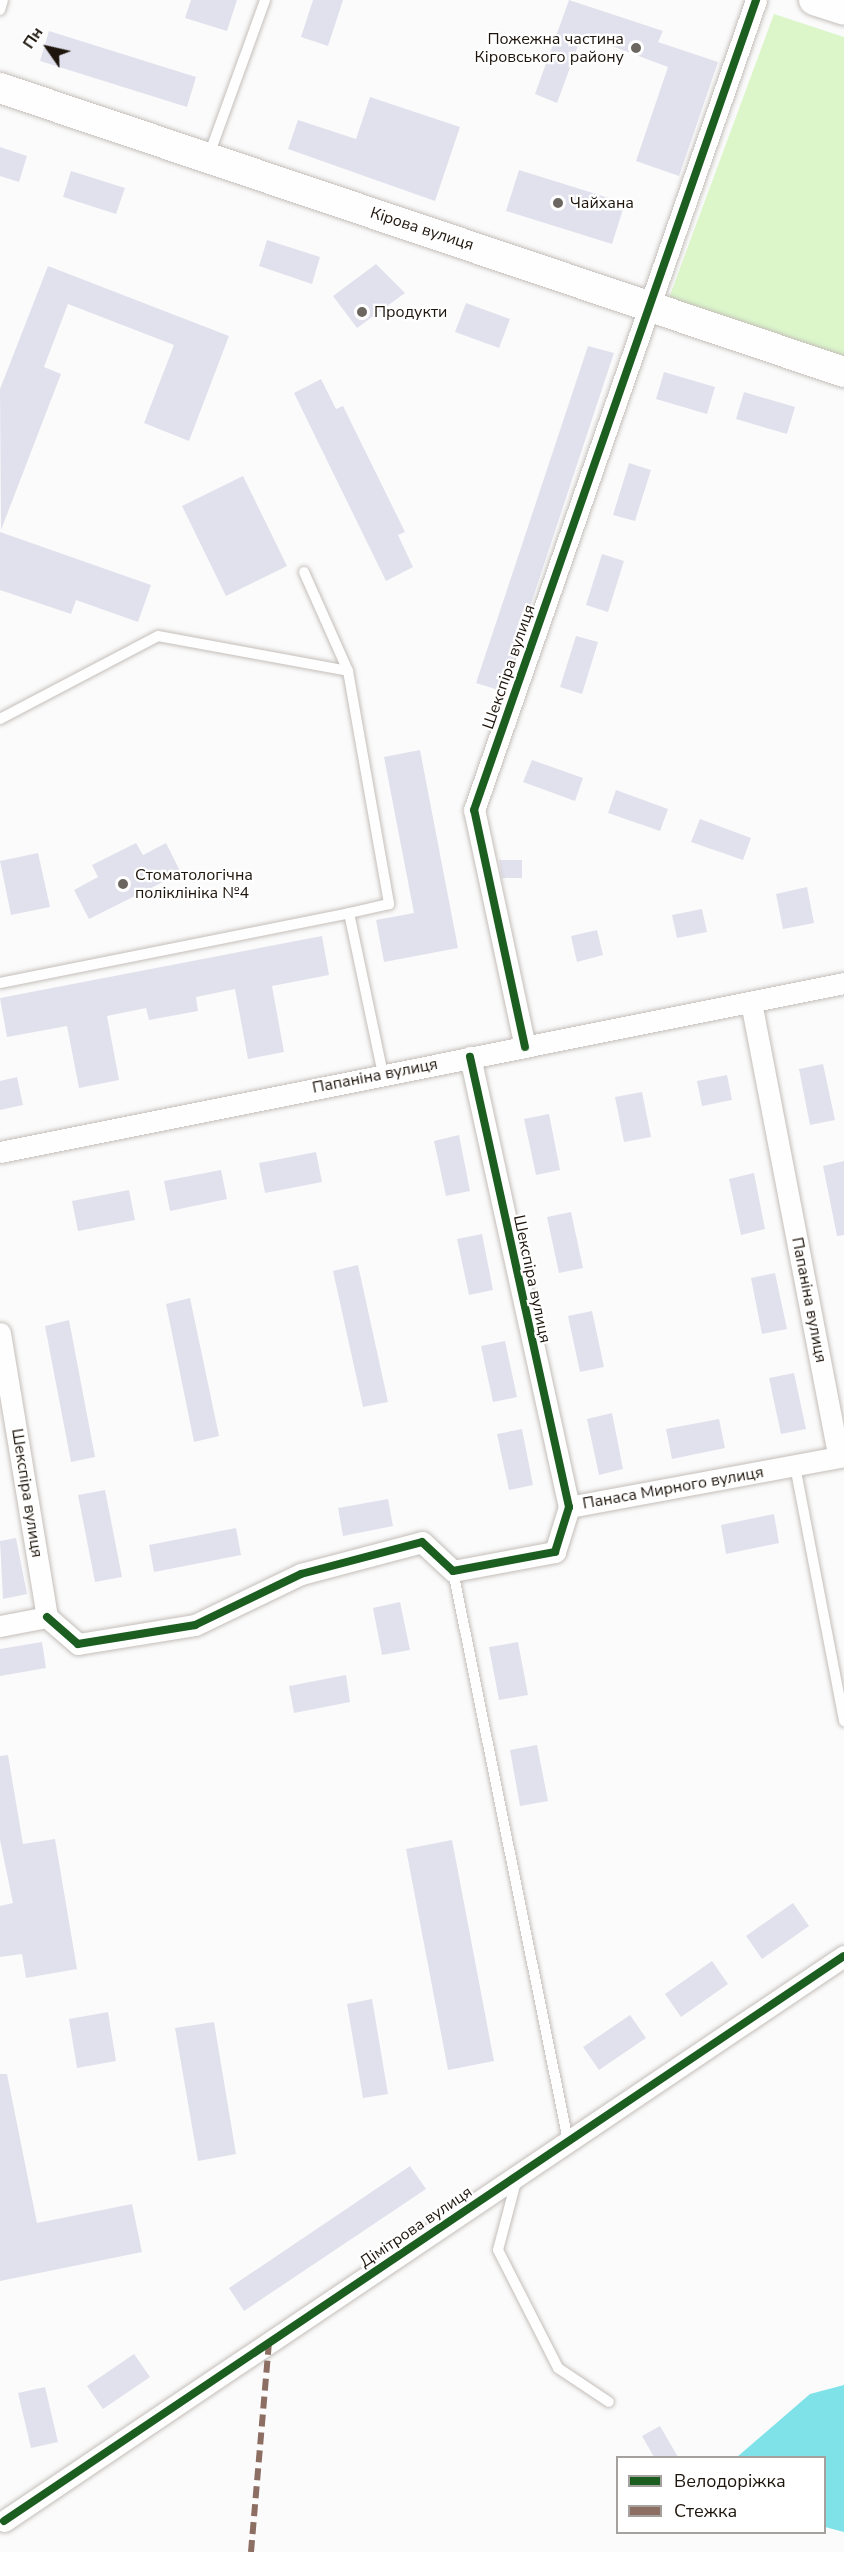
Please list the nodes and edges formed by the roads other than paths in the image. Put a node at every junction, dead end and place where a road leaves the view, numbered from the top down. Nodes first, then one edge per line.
1 (3, 0) edge
2 (265, 0) edge
3 (756, 0) edge
4 (814, 0) edge
5 (0, 10) edge
6 (844, 10) edge
7 (0, 88) edge
8 (208, 158) junction
9 (647, 304) junction
10 (844, 372) edge
11 (304, 572) dead end
12 (348, 671) junction
13 (0, 719) edge
14 (349, 913) junction
15 (0, 983) edge
16 (844, 983) edge
17 (751, 1002) junction
18 (525, 1047) junction
19 (470, 1057) junction
20 (383, 1075) junction
21 (0, 1152) edge
22 (0, 1333) edge
23 (842, 1457) edge
24 (795, 1466) junction
25 (568, 1507) junction
26 (453, 1571) junction
27 (48, 1617) junction
28 (0, 1626) edge
29 (844, 1721) edge
30 (844, 1956) edge
31 (568, 2141) junction
32 (518, 2175) junction
33 (609, 2402) dead end
34 (1, 2518) edge

1 - 5 lane
2 - 8 lane
3 - 9 street, Шекспіра вулиця
4 - 6 street
7 - 8 street, Кірова вулиця
8 - 9 street, Кірова вулиця
9 - 10 street, Кірова вулиця
9 - 18 street, Шекспіра вулиця
11 - 12 lane
12 - 13 lane
12 - 14 lane
14 - 15 lane
14 - 20 lane
16 - 17 street, Папаніна вулиця
17 - 18 street, Папаніна вулиця
17 - 23 street, Папаніна вулиця
18 - 19 street, Папаніна вулиця
19 - 20 street, Папаніна вулиця
19 - 25 street, Шекспіра вулиця
20 - 21 street, Папаніна вулиця
22 - 27 street, Шекспіра вулиця
23 - 24 street, Панаса Мирного вулиця
24 - 25 street, Панаса Мирного вулиця
24 - 29 lane
25 - 26 street, Панаса Мирного вулиця
26 - 27 street
26 - 31 lane
27 - 28 street
30 - 31 street, Дімітрова вулиця
31 - 32 street, Дімітрова вулиця
32 - 33 lane
32 - 34 street, Дімітрова вулиця

